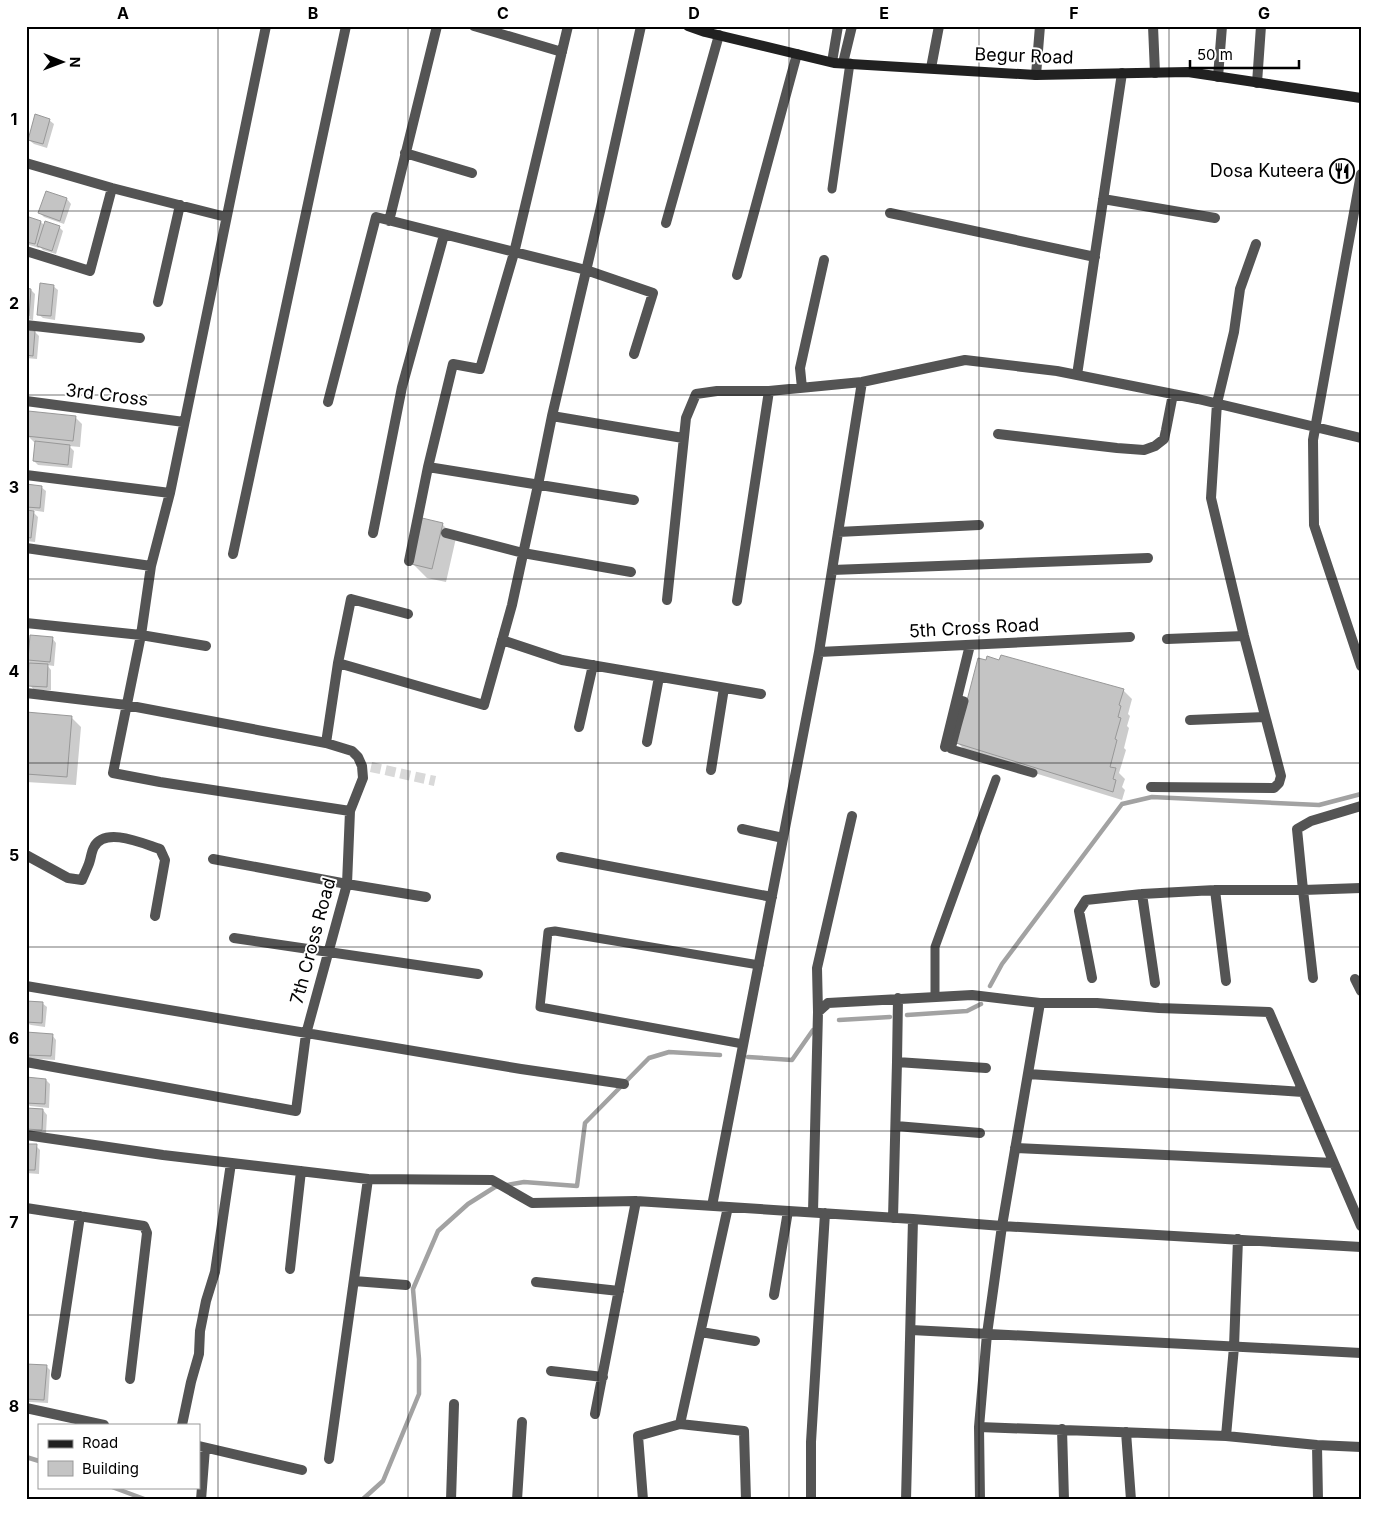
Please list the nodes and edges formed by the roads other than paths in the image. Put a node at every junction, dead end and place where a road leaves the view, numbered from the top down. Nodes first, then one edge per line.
1 (266, 26) edge
2 (346, 26) edge
3 (437, 26) edge
4 (474, 26) edge
5 (568, 26) edge
6 (641, 26) edge
7 (688, 26) edge
8 (838, 26) edge
9 (852, 26) edge
10 (939, 26) edge
11 (1040, 26) edge
12 (1153, 26) edge
13 (1222, 26) edge
14 (1261, 26) edge
15 (706, 29) edge
16 (719, 35) junction
17 (562, 52) junction
18 (797, 54) junction
19 (832, 62) junction
20 (846, 63) junction
21 (931, 68) junction
22 (1122, 73) junction
23 (1155, 73) junction
24 (1036, 74) junction
25 (1218, 77) junction
26 (1257, 83) junction
27 (1361, 98) edge
28 (405, 154) junction
29 (26, 164) edge
30 (472, 173) dead end
31 (1361, 174) edge
32 (112, 188) junction
33 (832, 189) dead end
34 (1104, 199) junction
35 (180, 205) junction
36 (890, 214) dead end
37 (226, 217) junction
38 (1215, 218) dead end
39 (389, 221) junction
40 (666, 223) dead end
41 (444, 235) junction
42 (1256, 244) dead end
43 (26, 251) edge
44 (514, 253) junction
45 (1095, 257) junction
46 (824, 260) dead end
47 (586, 270) junction
48 (737, 275) dead end
49 (158, 302) dead end
50 (26, 325) edge
51 (140, 338) dead end
52 (634, 354) dead end
53 (1077, 375) junction
54 (862, 382) junction
55 (802, 388) junction
56 (769, 392) junction
57 (1173, 394) junction
58 (26, 401) edge
59 (328, 402) dead end
60 (1216, 403) junction
61 (552, 416) junction
62 (184, 422) junction
63 (1316, 428) junction
64 (998, 434) dead end
65 (683, 438) junction
66 (1361, 438) edge
67 (428, 467) junction
68 (26, 475) edge
69 (538, 485) junction
70 (170, 493) junction
71 (634, 500) dead end
72 (980, 525) dead end
73 (838, 532) junction
74 (373, 533) dead end
75 (446, 533) dead end
76 (26, 548) edge
77 (522, 553) junction
78 (233, 554) dead end
79 (1148, 558) dead end
80 (409, 561) dead end
81 (151, 566) junction
82 (832, 570) junction
83 (631, 572) dead end
84 (667, 600) dead end
85 (737, 601) dead end
86 (408, 614) dead end
87 (26, 623) edge
88 (141, 635) junction
89 (1244, 636) junction
90 (1130, 637) dead end
91 (1167, 639) dead end
92 (502, 640) junction
93 (970, 645) junction
94 (206, 646) dead end
95 (819, 652) junction
96 (338, 663) junction
97 (593, 666) junction
98 (1361, 666) edge
99 (659, 677) junction
100 (724, 688) junction
101 (26, 693) edge
102 (762, 694) dead end
103 (126, 705) junction
104 (1265, 717) junction
105 (1190, 720) dead end
106 (954, 724) junction
107 (580, 727) dead end
108 (647, 742) dead end
109 (326, 743) junction
110 (945, 747) dead end
111 (711, 770) dead end
112 (1034, 773) dead end
113 (996, 779) dead end
114 (1151, 787) dead end
115 (1361, 806) edge
116 (350, 810) junction
117 (852, 816) dead end
118 (742, 829) dead end
119 (783, 838) junction
120 (26, 855) edge
121 (561, 857) dead end
122 (213, 859) dead end
123 (347, 884) junction
124 (1361, 888) edge
125 (1215, 890) junction
126 (1303, 890) junction
127 (1142, 894) junction
128 (426, 897) dead end
129 (772, 897) junction
130 (156, 916) dead end
131 (234, 938) dead end
132 (328, 953) junction
133 (759, 965) junction
134 (478, 974) dead end
135 (1092, 978) dead end
136 (1313, 978) dead end
137 (1356, 979) dead end
138 (1226, 981) dead end
139 (1155, 983) dead end
140 (26, 986) edge
141 (1361, 991) edge
142 (935, 997) junction
143 (898, 998) junction
144 (1040, 1003) junction
145 (818, 1012) junction
146 (306, 1034) junction
147 (743, 1044) junction
148 (26, 1062) edge
149 (897, 1062) junction
150 (986, 1068) dead end
151 (1028, 1074) junction
152 (624, 1084) dead end
153 (1303, 1092) junction
154 (896, 1126) junction
155 (980, 1133) dead end
156 (26, 1135) edge
157 (1015, 1148) junction
158 (231, 1163) junction
159 (1334, 1163) junction
160 (301, 1171) junction
161 (368, 1179) junction
162 (636, 1201) junction
163 (712, 1206) junction
164 (728, 1207) junction
165 (26, 1208) edge
166 (788, 1211) junction
167 (813, 1212) junction
168 (825, 1213) junction
169 (80, 1216) junction
170 (893, 1218) junction
171 (913, 1219) junction
172 (1002, 1226) junction
173 (1361, 1226) edge
174 (1238, 1239) junction
175 (1361, 1247) edge
176 (290, 1268) dead end
177 (354, 1281) junction
178 (536, 1282) dead end
179 (406, 1285) dead end
180 (619, 1291) junction
181 (774, 1295) dead end
182 (911, 1330) junction
183 (701, 1332) junction
184 (987, 1334) junction
185 (755, 1341) dead end
186 (1234, 1347) junction
187 (1361, 1353) edge
188 (551, 1371) dead end
189 (56, 1375) dead end
190 (603, 1377) junction
191 (130, 1379) dead end
192 (454, 1404) dead end
193 (26, 1408) edge
194 (595, 1414) dead end
195 (522, 1422) dead end
196 (99, 1424) edge
197 (182, 1424) edge
198 (680, 1424) junction
199 (979, 1427) junction
200 (1062, 1429) junction
201 (1126, 1432) junction
202 (1226, 1436) junction
203 (1317, 1445) junction
204 (202, 1447) edge
205 (1361, 1447) edge
206 (329, 1460) dead end
207 (302, 1470) dead end
208 (201, 1499) edge
209 (451, 1500) edge
210 (517, 1500) edge
211 (643, 1500) edge
212 (746, 1500) edge
213 (811, 1500) edge
214 (906, 1500) edge
215 (980, 1500) edge
216 (1064, 1500) edge
217 (1131, 1500) edge
218 (1318, 1500) edge

1 - 37 street
2 - 78 street
3 - 28 street
4 - 17 street
5 - 17 street
6 - 47 street
7 - 15 main road, Begur Road
8 - 19 street
9 - 20 street
10 - 21 street
11 - 24 street
12 - 23 street
13 - 25 street
14 - 26 street
15 - 16 main road, Begur Road
16 - 18 main road, Begur Road
16 - 40 street
17 - 44 street
18 - 19 main road, Begur Road
18 - 48 street
19 - 20 main road, Begur Road
20 - 21 main road, Begur Road
20 - 33 lane
21 - 24 main road, Begur Road
22 - 23 main road, Begur Road
22 - 24 main road, Begur Road
22 - 34 street
23 - 25 main road, Begur Road
25 - 26 main road, Begur Road
26 - 27 main road, Begur Road
28 - 30 street
28 - 39 street
29 - 32 street
31 - 63 street
32 - 35 street
32 - 43 street
34 - 38 street
34 - 45 street
35 - 37 street
35 - 49 street
36 - 45 street
37 - 62 street
39 - 41 street
39 - 59 street
41 - 44 street
41 - 74 street
42 - 60 street
44 - 47 street
44 - 67 street
45 - 53 street
46 - 55 street
47 - 52 street
47 - 61 street
50 - 51 street
53 - 54 street
53 - 57 street
54 - 55 street
54 - 73 street
55 - 56 street
56 - 65 street
56 - 85 street
57 - 60 street
57 - 64 street
58 - 62 street, 3rd Cross
60 - 63 street
60 - 89 street
61 - 65 street
61 - 69 street
62 - 70 street
63 - 66 street
63 - 98 street
65 - 84 street
67 - 69 street
67 - 80 street
68 - 70 street
69 - 71 street
69 - 77 street
70 - 81 street
72 - 73 street
73 - 82 street
75 - 77 street
76 - 81 street
77 - 83 street
77 - 92 street
79 - 82 street
81 - 88 street
82 - 95 street
86 - 96 street
87 - 88 street
88 - 94 street
88 - 103 street
89 - 91 street
89 - 104 street
90 - 93 street, 5th Cross Road
92 - 96 street
92 - 97 street
93 - 95 street, 5th Cross Road
93 - 106 street
95 - 119 street
96 - 109 street
97 - 99 street
97 - 107 street
99 - 100 street
99 - 108 street
100 - 102 street
100 - 111 street
101 - 103 street, 7th Cross Road
103 - 109 street, 7th Cross Road
103 - 116 street
104 - 105 street
104 - 114 street
106 - 110 street
106 - 112 lane
109 - 116 street, 7th Cross Road
113 - 142 lane
115 - 126 street
116 - 123 street, 7th Cross Road
117 - 145 street
118 - 119 street
119 - 129 street
120 - 130 street
121 - 129 street
122 - 123 street
123 - 128 street
123 - 132 street, 7th Cross Road
124 - 126 street
125 - 126 street
125 - 127 street
125 - 138 street
126 - 136 street
127 - 135 street
127 - 139 street
129 - 133 street
131 - 132 street
132 - 134 street
132 - 146 street, 7th Cross Road
133 - 147 street
133 - 147 lane
137 - 141 street
140 - 146 street
142 - 143 street
142 - 144 street
143 - 145 street
143 - 149 street
144 - 151 street
144 - 153 street
145 - 167 street
146 - 148 street, 7th Cross Road
146 - 152 street
147 - 163 street
149 - 150 street
149 - 154 street
151 - 153 street
151 - 157 street
153 - 159 street
154 - 155 street
154 - 170 street
156 - 158 street
157 - 159 street
157 - 172 street
158 - 160 street
158 - 197 street
159 - 173 street
160 - 161 street
160 - 176 street
161 - 162 street
161 - 177 street
162 - 163 street
162 - 180 street
163 - 164 street
164 - 166 street
164 - 183 street
165 - 169 street
166 - 167 street
166 - 181 street
167 - 168 street
168 - 170 street
168 - 213 street
169 - 189 street
169 - 191 street
170 - 171 street
171 - 172 street
171 - 182 street
172 - 174 street
172 - 184 street
174 - 175 street
174 - 186 street
177 - 179 street
177 - 206 street
178 - 180 street
180 - 190 street
182 - 184 street
182 - 214 street
183 - 185 street
183 - 198 street
184 - 186 street
184 - 199 street
186 - 187 street
186 - 202 street
188 - 190 street
190 - 194 street
192 - 209 street
193 - 196 street
195 - 210 street
198 - 211 street
198 - 212 street
199 - 200 street
199 - 215 street
200 - 201 street
200 - 216 street
201 - 202 street
201 - 217 street
202 - 203 street
203 - 205 street
203 - 218 street
204 - 207 street
204 - 208 street

